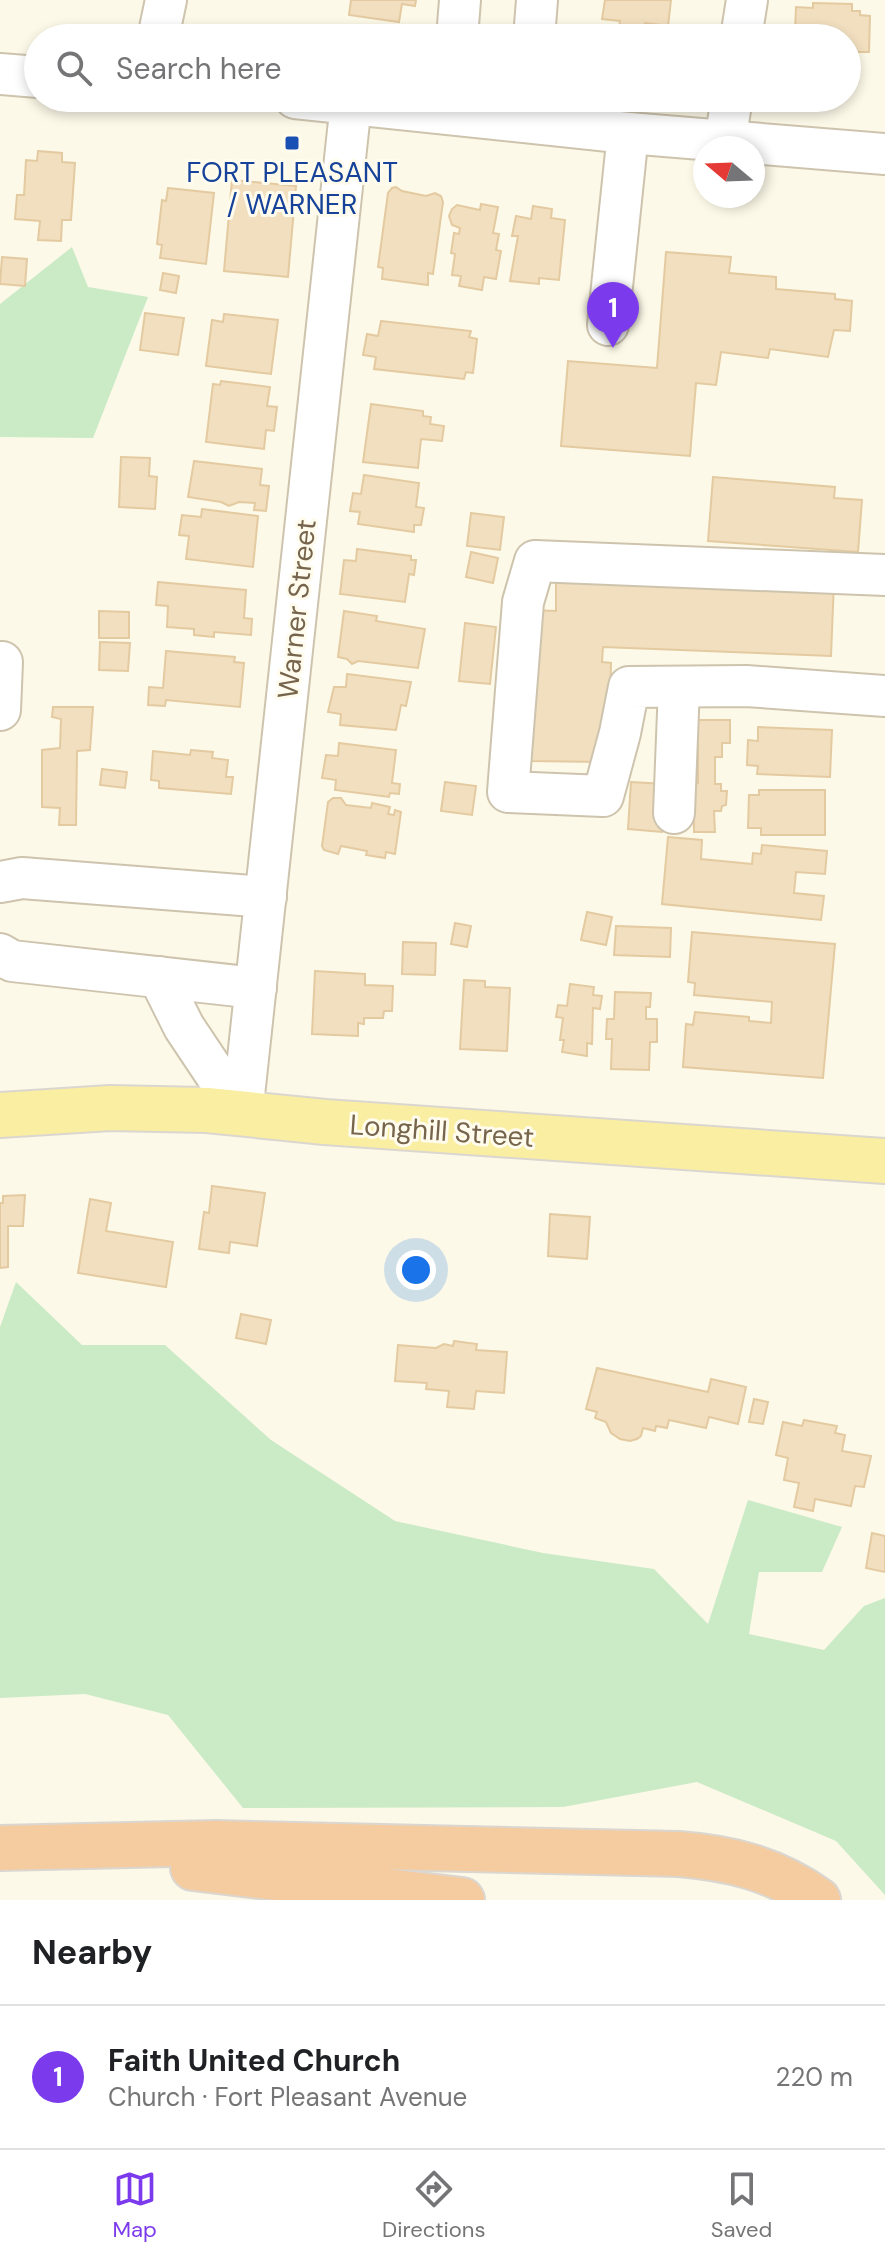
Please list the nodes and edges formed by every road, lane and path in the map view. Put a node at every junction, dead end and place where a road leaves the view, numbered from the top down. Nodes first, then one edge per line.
1 (166, 0) edge
2 (460, 0) edge
3 (537, 0) edge
4 (747, 0) edge
5 (161, 24) edge
6 (458, 24) edge
7 (535, 24) edge
8 (743, 24) edge
9 (0, 74) edge
10 (24, 76) edge
11 (350, 112) edge
12 (534, 112) edge
13 (730, 112) edge
14 (628, 133) junction
15 (726, 136) edge
16 (693, 138) edge
17 (765, 144) edge
18 (885, 154) edge
19 (608, 325) dead end
20 (885, 575) edge
21 (2, 662) dead end
22 (679, 687) junction
23 (885, 696) edge
24 (0, 710) edge
25 (674, 813) dead end
26 (0, 882) edge
27 (266, 897) junction
28 (0, 954) edge
29 (159, 977) junction
30 (256, 988) junction
31 (242, 1114) junction
32 (0, 1115) edge
33 (885, 1161) edge
34 (16, 1848) edge
35 (462, 1900) edge
36 (818, 1900) edge

1 - 5 street
2 - 6 street
3 - 7 street
4 - 8 street
9 - 10 street
11 - 27 street, Warner Street
12 - 14 street
13 - 15 street
14 - 16 street
14 - 19 street
17 - 18 street
20 - 22 street
21 - 24 street
22 - 23 street
22 - 25 street
26 - 27 street
27 - 30 street, Warner Street
28 - 29 street
29 - 30 street
29 - 31 street
30 - 31 street, Warner Street
31 - 32 main road, Longhill Street
31 - 33 main road, Longhill Street
34 - 35 highway
34 - 36 highway

